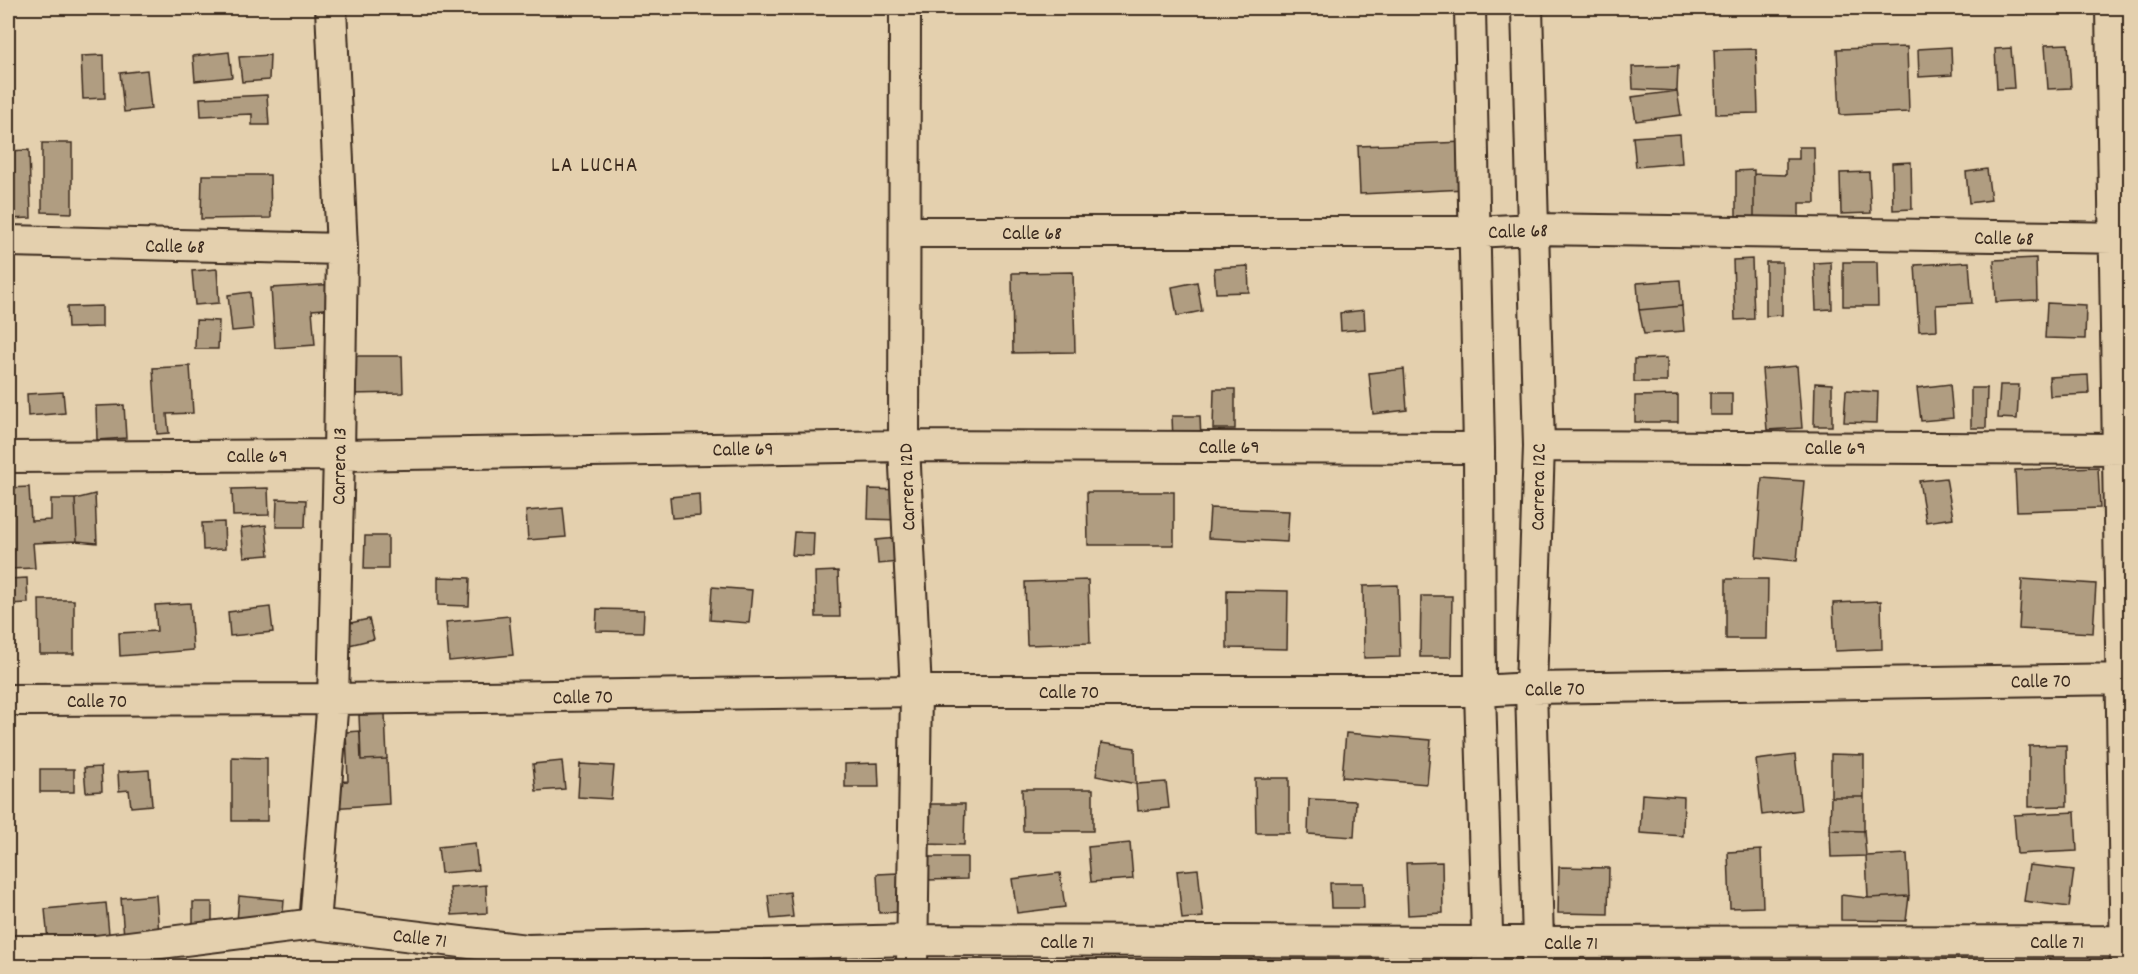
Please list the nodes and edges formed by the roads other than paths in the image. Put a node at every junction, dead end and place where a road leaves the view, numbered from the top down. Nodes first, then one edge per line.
1 (331, 8) edge
2 (905, 8) edge
3 (1470, 8) edge
4 (1527, 8) edge
5 (2111, 8) edge
6 (1533, 229) junction
7 (905, 231) junction
8 (1475, 232) junction
9 (2123, 238) edge
10 (8, 241) edge
11 (342, 249) junction
12 (904, 446) junction
13 (1539, 446) junction
14 (1479, 448) junction
15 (2124, 449) edge
16 (339, 455) junction
17 (8, 457) edge
18 (2126, 679) edge
19 (1531, 688) junction
20 (1480, 691) junction
21 (916, 692) junction
22 (333, 699) junction
23 (8, 700) edge
24 (315, 924) junction
25 (2127, 949) edge
26 (8, 951) edge
27 (913, 953) edge
28 (1489, 954) edge
29 (1538, 954) edge

1 - 11 street, Carrera 13
2 - 7 street, Carrera 12D
3 - 8 street
4 - 6 street, Carrera 12C
5 - 9 street
6 - 8 street, Calle 68
6 - 9 street, Calle 68
6 - 13 street, Carrera 12C
7 - 8 street, Calle 68
7 - 12 street, Carrera 12D
8 - 14 street
9 - 15 street
10 - 11 street, Calle 68
11 - 16 street, Carrera 13
12 - 14 street, Calle 69
12 - 16 street, Calle 69
12 - 21 street, Carrera 12D
13 - 15 street, Calle 69
13 - 19 street, Carrera 12C
14 - 20 street
15 - 18 street
16 - 17 street, Calle 69
16 - 22 street, Carrera 13
18 - 19 street, Calle 70
18 - 25 street
19 - 20 street, Calle 70
19 - 29 street, Carrera 12C
20 - 21 street, Calle 70
20 - 28 street
21 - 22 street, Calle 70
21 - 27 street, Carrera 12D
22 - 23 street, Calle 70
22 - 24 street, Carrera 13
24 - 26 street, Calle 71
24 - 27 street, Calle 71
25 - 29 street, Calle 71
27 - 28 street, Calle 71
28 - 29 street, Calle 71

